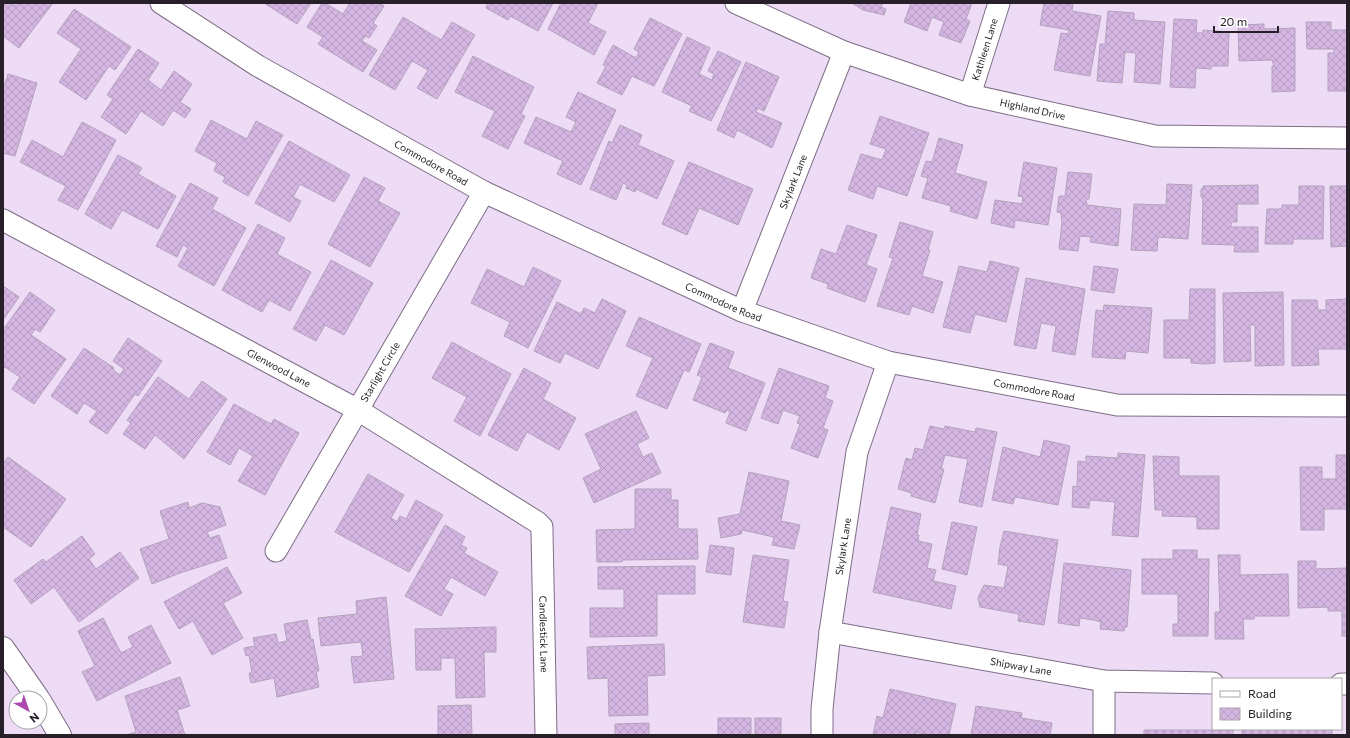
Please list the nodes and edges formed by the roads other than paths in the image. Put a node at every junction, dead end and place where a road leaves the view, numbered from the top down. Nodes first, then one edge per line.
1 (161, 3) edge
2 (736, 3) edge
3 (999, 3) edge
4 (844, 52) junction
5 (970, 95) junction
6 (1347, 138) edge
7 (484, 192) junction
8 (3, 220) edge
9 (742, 311) junction
10 (888, 362) junction
11 (1347, 406) edge
12 (358, 410) junction
13 (542, 532) joint
14 (276, 552) dead end
15 (830, 632) junction
16 (3, 648) edge
17 (1104, 681) junction
18 (1212, 682) edge
19 (32, 690) edge
20 (48, 715) edge
21 (60, 735) edge
22 (546, 735) edge
23 (822, 735) edge
24 (1104, 735) edge

1 - 7 street, Commodore Road
2 - 4 street, Highland Drive
3 - 5 street, Kathleen Lane
4 - 5 street, Highland Drive
4 - 9 street, Skylark Lane
5 - 6 street, Highland Drive
7 - 9 street, Commodore Road
7 - 12 street, Starlight Circle
8 - 12 street, Glenwood Lane
9 - 10 street, Commodore Road
10 - 11 street, Commodore Road
10 - 15 street, Skylark Lane
12 - 13 street, Glenwood Lane
12 - 14 street, Starlight Circle
13 - 22 street, Candlestick Lane
15 - 17 street, Shipway Lane
15 - 23 street, Skylark Lane
16 - 19 street
17 - 18 street, Shipway Lane
17 - 24 street
20 - 21 street

